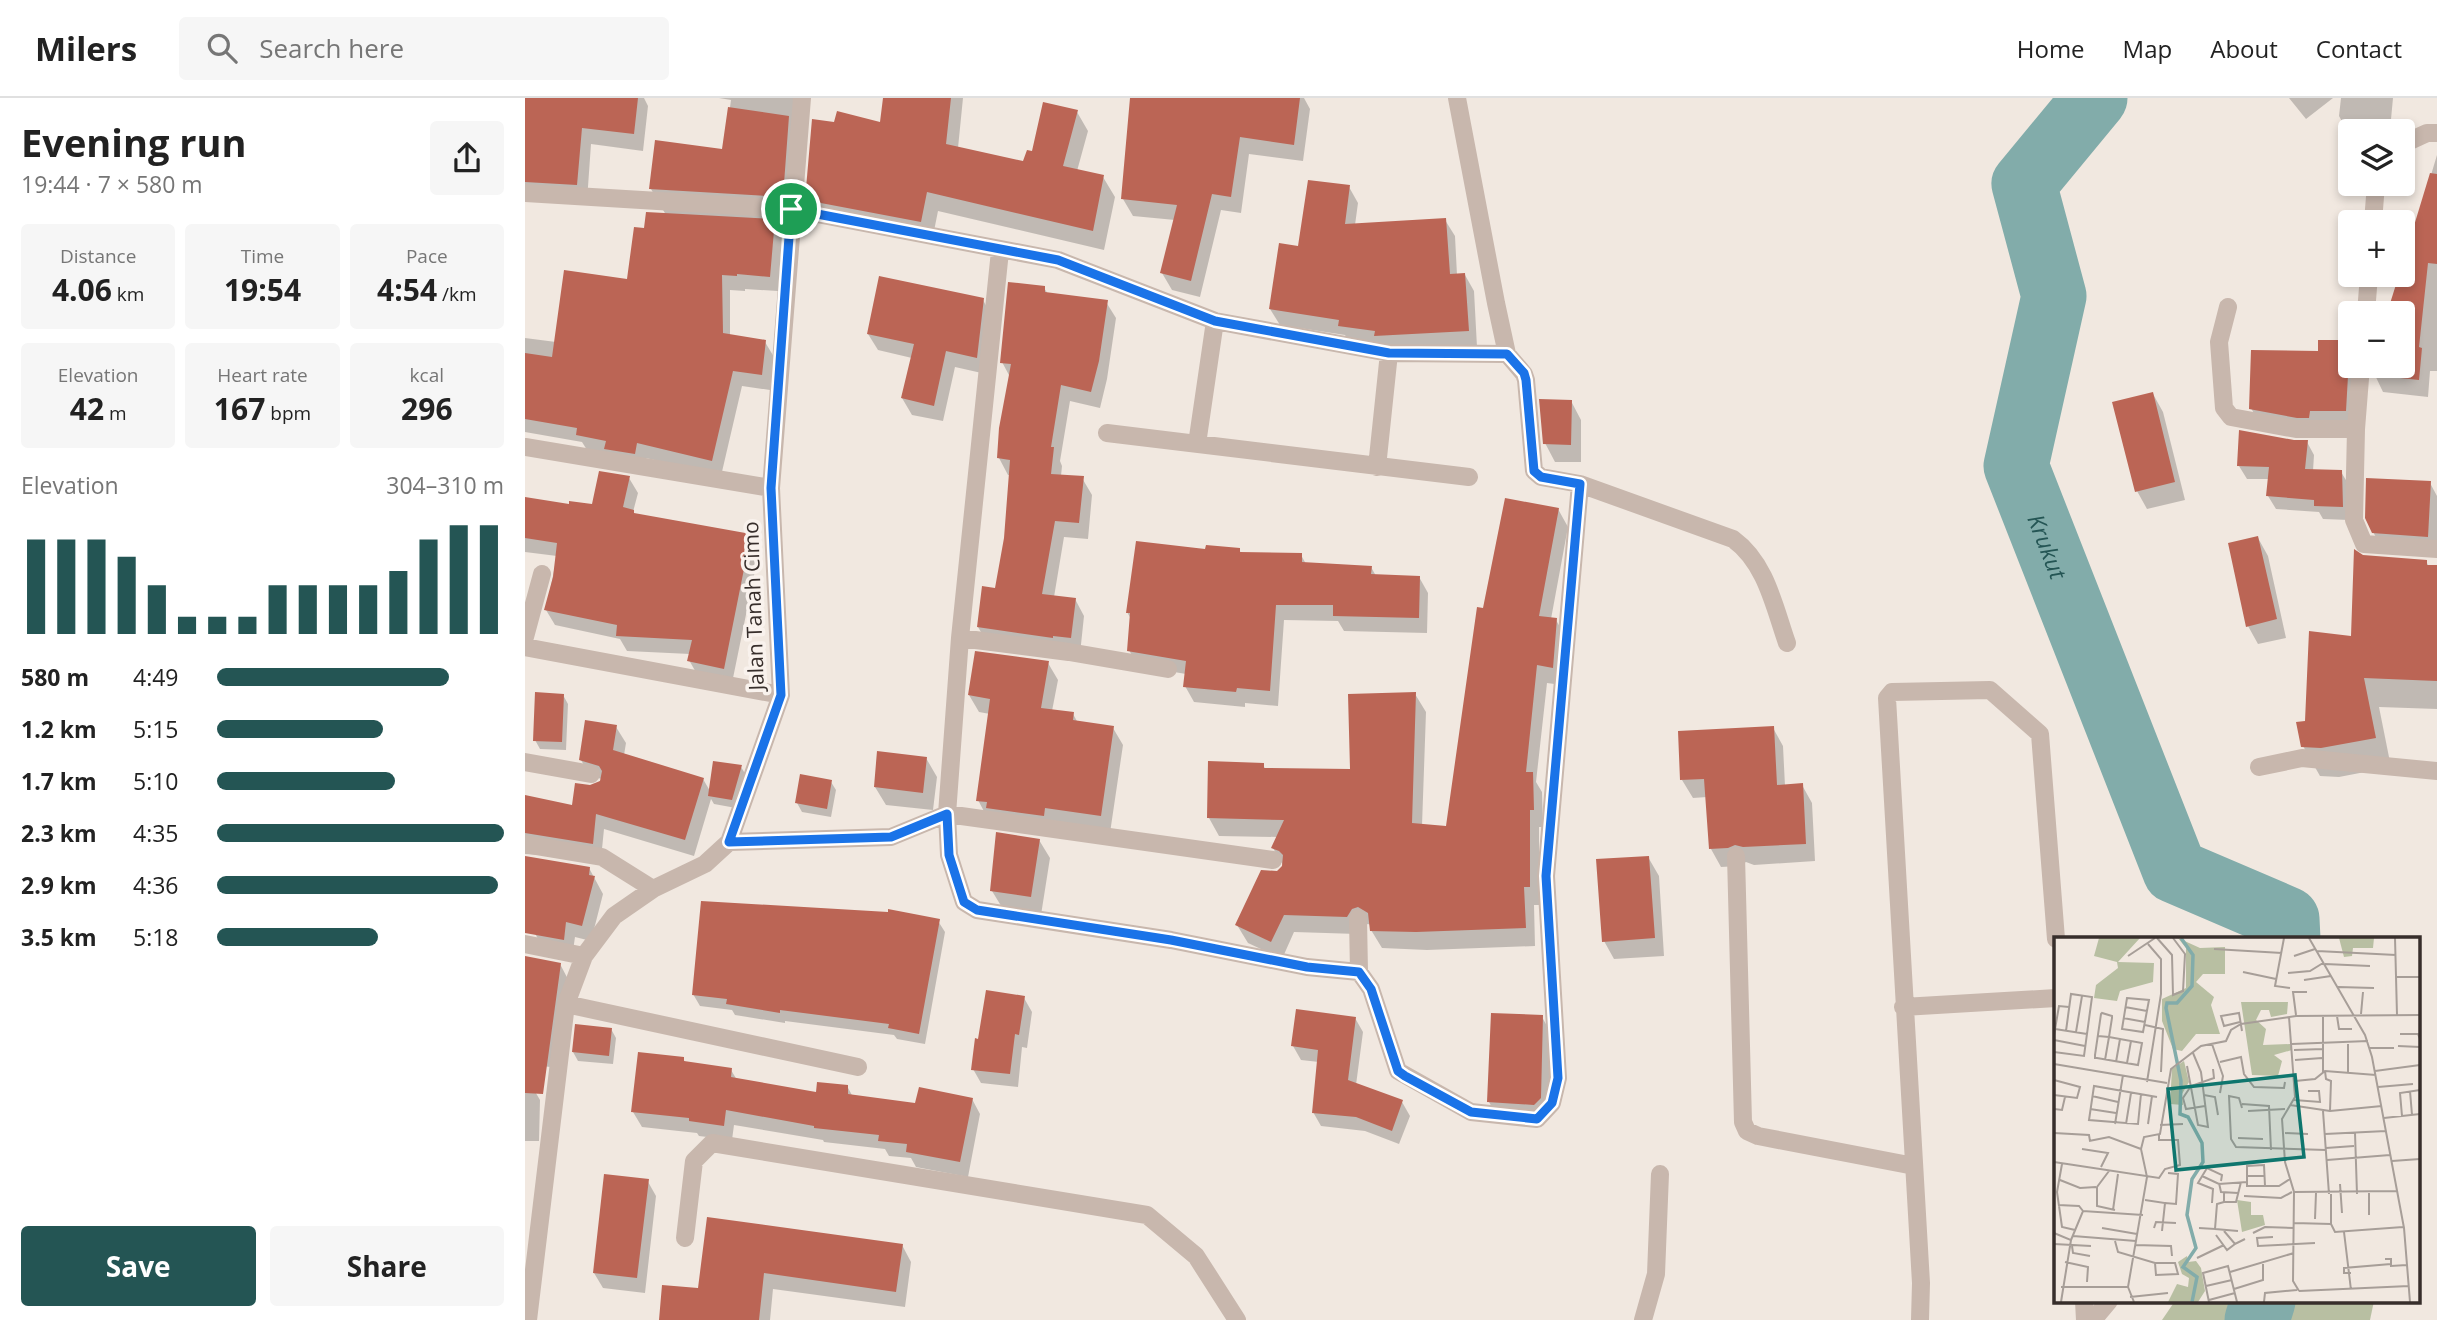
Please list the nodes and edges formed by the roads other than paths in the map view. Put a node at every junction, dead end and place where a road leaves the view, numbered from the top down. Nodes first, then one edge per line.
1 (801, 98) edge
2 (1457, 98) edge
3 (2437, 133) edge
4 (2415, 138) edge
5 (525, 192) edge
6 (791, 209) junction
7 (1000, 251) junction
8 (2228, 307) dead end
9 (1215, 321) junction
10 (1389, 353) junction
11 (1507, 354) junction
12 (2360, 378) edge
13 (2356, 429) junction
14 (1107, 433) dead end
15 (1197, 444) junction
16 (525, 447) edge
17 (1377, 467) junction
18 (1469, 477) dead end
19 (1580, 484) junction
20 (771, 488) junction
21 (2437, 549) edge
22 (542, 574) dead end
23 (525, 637) edge
24 (960, 638) junction
25 (1787, 643) dead end
26 (525, 647) edge
27 (1168, 669) dead end
28 (781, 695) junction
29 (525, 762) edge
30 (2259, 767) dead end
31 (2437, 771) edge
32 (591, 774) dead end
33 (947, 814) junction
34 (729, 842) junction
35 (525, 844) edge
36 (1736, 856) dead end
37 (1273, 860) dead end
38 (653, 889) junction
39 (1358, 918) dead end
40 (2056, 937) edge
41 (525, 944) edge
42 (584, 956) junction
43 (1359, 972) junction
44 (2054, 998) edge
45 (566, 1004) junction
46 (1903, 1007) junction
47 (857, 1067) dead end
48 (1914, 1166) junction
49 (1660, 1174) dead end
50 (531, 1236) edge
51 (685, 1238) dead end
52 (2084, 1302) edge
53 (2108, 1302) edge
54 (528, 1320) edge
55 (1237, 1320) edge
56 (1643, 1320) edge
57 (1920, 1320) edge
58 (2085, 1320) edge
59 (2093, 1320) edge

1 - 6 street, Jalan Tanah Cimo
2 - 11 street
3 - 4 street
5 - 6 street
6 - 7 street
6 - 20 street, Jalan Tanah Cimo
7 - 9 street
7 - 24 street
8 - 13 street
9 - 10 street
9 - 15 street
10 - 11 street
10 - 17 street
11 - 19 street
12 - 13 street
13 - 21 street
14 - 15 street
15 - 17 street
16 - 20 street
17 - 18 street
19 - 25 street
19 - 43 street
20 - 28 street, Jalan Tanah Cimo
22 - 23 street
24 - 27 street
24 - 33 street
26 - 28 street
28 - 34 street, Jalan Tanah Cimo
29 - 32 street
30 - 31 street
33 - 34 street
33 - 37 street
33 - 43 street
34 - 38 street, Jalan Tanah Cimo
35 - 38 street
36 - 48 street
38 - 42 street, Jalan Tanah Cimo
39 - 43 street
40 - 46 street
41 - 42 street
42 - 45 street, Jalan Tanah Cimo
44 - 46 street
45 - 47 street
45 - 50 street, Jalan Tanah Cimo
46 - 48 street
48 - 57 street
49 - 56 street
50 - 54 street, Jalan Tanah Cimo
51 - 55 street
52 - 58 street
53 - 59 street

